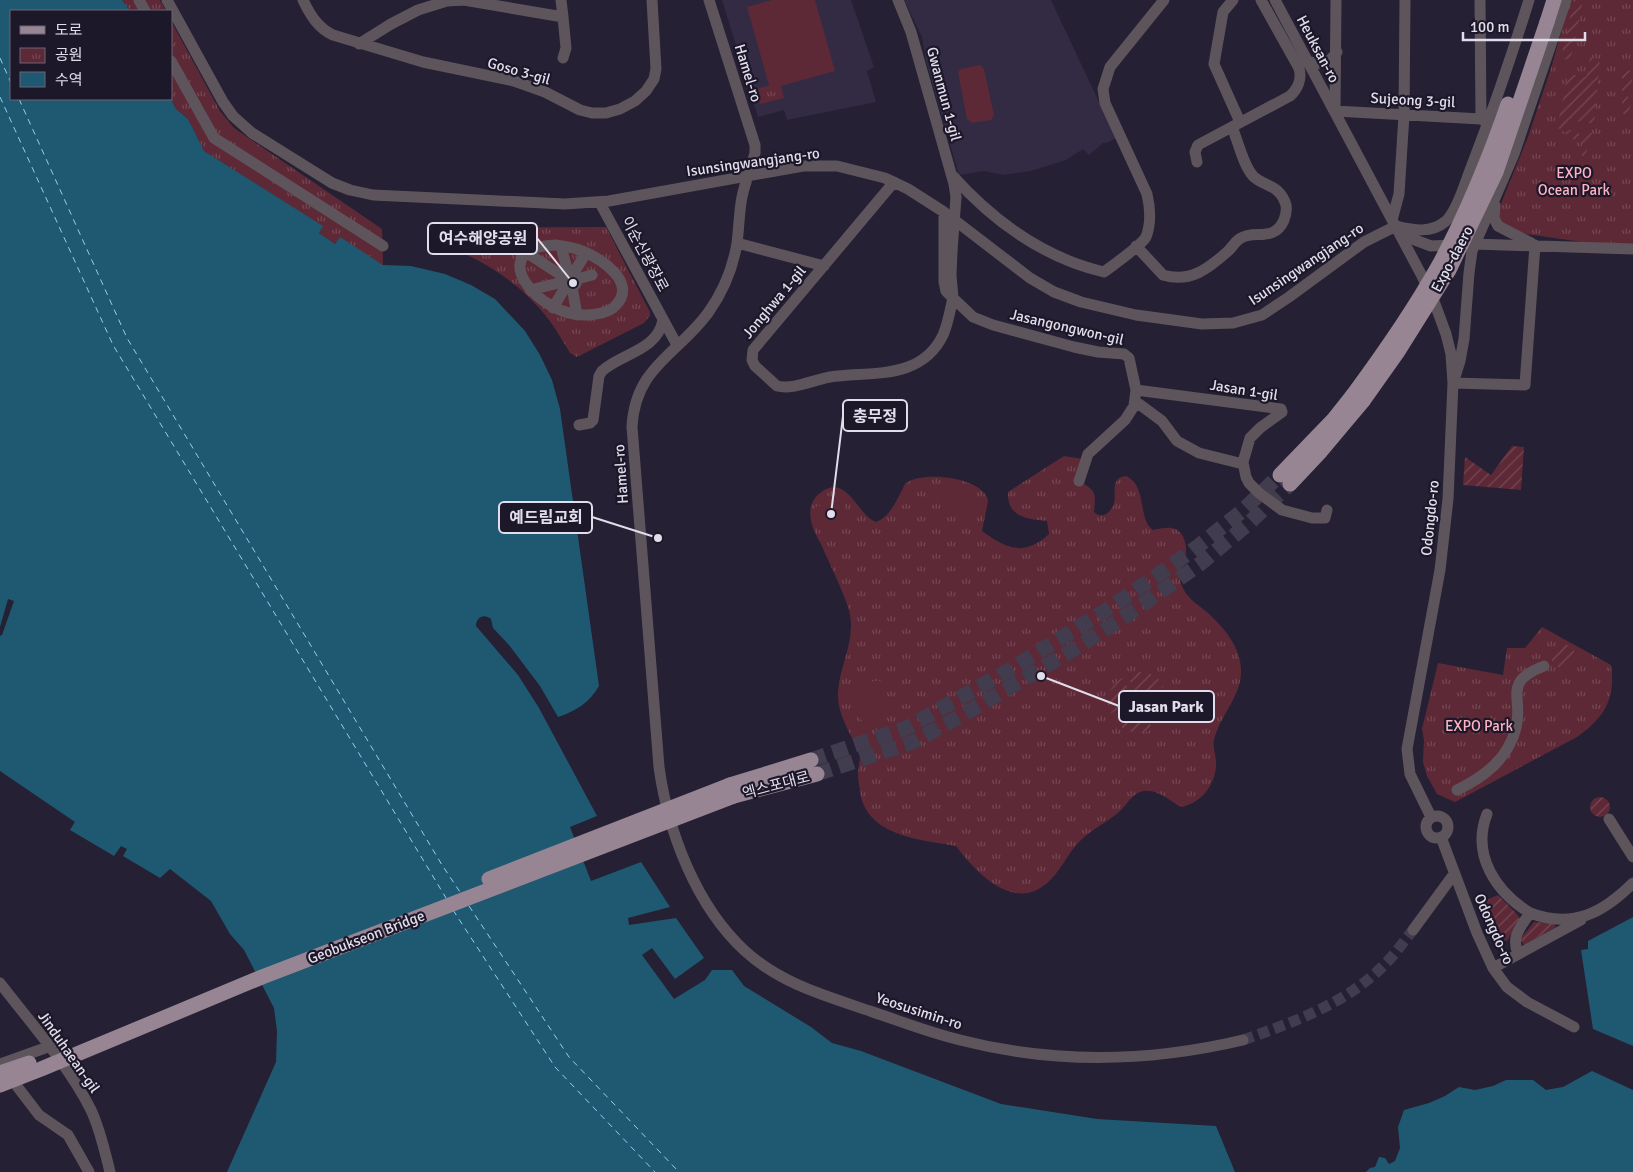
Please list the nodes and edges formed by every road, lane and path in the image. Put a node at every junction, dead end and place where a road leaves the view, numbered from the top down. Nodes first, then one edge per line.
1 (167, 0) edge
2 (303, 0) edge
3 (561, 0) edge
4 (652, 0) edge
5 (709, 0) edge
6 (898, 0) edge
7 (1164, 0) edge
8 (1233, 0) edge
9 (1261, 0) edge
10 (1274, 0) edge
11 (1336, 0) edge
12 (1405, 0) edge
13 (1480, 0) edge
14 (1529, 0) edge
15 (1544, 0) edge
16 (1554, 0) edge
17 (1566, 0) edge
18 (563, 18) junction
19 (1543, 21) junction
20 (359, 44) junction
21 (1336, 52) junction
22 (563, 58) dead end
23 (1307, 61) junction
24 (172, 63) edge
25 (1335, 111) junction
26 (1404, 115) junction
27 (1485, 121) junction
28 (1236, 125) junction
29 (1481, 142) junction
30 (1514, 154) junction
31 (1197, 162) dead end
32 (951, 174) junction
33 (749, 175) junction
34 (894, 182) junction
35 (1495, 200) junction
36 (600, 203) junction
37 (944, 212) junction
38 (1394, 223) junction
39 (737, 243) junction
40 (1474, 244) junction
41 (1535, 245) junction
42 (382, 246) dead end
43 (561, 246) junction
44 (1136, 246) junction
45 (1633, 249) edge
46 (527, 253) junction
47 (586, 253) junction
48 (824, 266) junction
49 (592, 275) dead end
50 (572, 281) junction
51 (530, 290) junction
52 (953, 298) junction
53 (553, 308) junction
54 (577, 315) junction
55 (663, 320) junction
56 (676, 345) junction
57 (1453, 383) junction
58 (1136, 396) junction
59 (579, 425) dead end
60 (1243, 464) junction
61 (1285, 480) tunnel mouth
62 (1079, 481) dead end
63 (1327, 510) dead end
64 (1544, 666) dead end
65 (814, 767) tunnel mouth
66 (732, 790) junction
67 (1457, 790) dead end
68 (1487, 814) dead end
69 (1431, 817) junction
70 (1609, 819) dead end
71 (671, 825) joint
72 (1440, 837) junction
73 (1633, 857) edge
74 (1454, 874) junction
75 (1633, 883) edge
76 (1530, 913) junction
77 (1587, 916) junction
78 (1413, 930) tunnel mouth
79 (1518, 954) junction
80 (1493, 968) junction
81 (0, 983) edge
82 (1574, 1027) dead end
83 (1243, 1040) tunnel mouth
84 (48, 1047) junction
85 (0, 1064) edge
86 (0, 1073) edge
87 (0, 1085) edge
88 (89, 1172) edge
89 (110, 1172) edge

1 - 36 street, Isunsingwangjang-ro
2 - 20 street, Goso 3-gil
3 - 18 street
4 - 20 street, Goso 3-gil
5 - 33 street, Hamel-ro
6 - 32 street, Gwanmun 1-gil
7 - 44 street
8 - 28 street
9 - 28 street
10 - 23 street, Heuksan-ro
11 - 21 street, Odongdo-ro
12 - 26 street
13 - 27 street
14 - 27 street
15 - 19 main road, Expo-daero
16 - 19 main road, Expo-daero
17 - 30 street
18 - 20 street
18 - 22 street
19 - 61 main road, Expo-daero, bridge
21 - 23 street
21 - 25 street, Odongdo-ro
23 - 25 street, Heuksan-ro
24 - 42 street
25 - 26 street, Sujeong 3-gil
25 - 38 street, Odongdo-ro
26 - 27 street, Sujeong 3-gil
26 - 38 street
27 - 29 street
28 - 31 street
28 - 44 street
29 - 30 street
29 - 38 street
30 - 35 street
32 - 44 street
32 - 52 street, Gwanmun 1-gil, bridge
33 - 34 street, Isunsingwangjang-ro
33 - 36 street, Isunsingwangjang-ro
33 - 39 street, Hamel-ro
34 - 37 street, Isunsingwangjang-ro
34 - 48 street, Jonghwa 1-gil
35 - 40 street
35 - 41 street
36 - 55 street, 이순신광장로
37 - 38 street, Isunsingwangjang-ro
37 - 52 street, Jasangongwon-gil
38 - 40 street, Odongdo-ro
38 - 57 street, Odongdo-ro
39 - 48 street
39 - 56 street, Hamel-ro
40 - 41 street, Odongdo-ro
40 - 57 street
41 - 45 street, Odongdo-ro
41 - 57 street
43 - 46 street
43 - 47 street
43 - 50 street
46 - 50 street
46 - 51 street
47 - 50 street
47 - 54 street
48 - 52 street, Jonghwa 1-gil
49 - 50 street
50 - 51 street
50 - 53 street
50 - 54 street
51 - 53 street
52 - 58 street, Jasangongwon-gil
53 - 54 street
55 - 56 street, 이순신광장로
55 - 59 street
56 - 71 street, Hamel-ro
57 - 69 street, Odongdo-ro
58 - 60 street
58 - 60 street, Jasan 1-gil
58 - 62 street
60 - 63 street
64 - 67 street
65 - 66 main road, 엑스포대로
66 - 86 main road, Geobukseon Bridge, bridge
66 - 87 main road, Geobukseon Bridge, bridge
68 - 76 street
69 - 72 street
69 - 72 street
70 - 73 street
71 - 83 street, Yeosusimin-ro
72 - 74 street, Odongdo-ro
74 - 78 street
74 - 80 street, Odongdo-ro
75 - 77 street
76 - 77 street
76 - 79 street
77 - 79 street
79 - 80 street
80 - 82 street, Odongdo-ro
81 - 84 street, Jinduhaean-gil
84 - 85 street
84 - 89 street, Jinduhaean-gil
85 - 88 street

